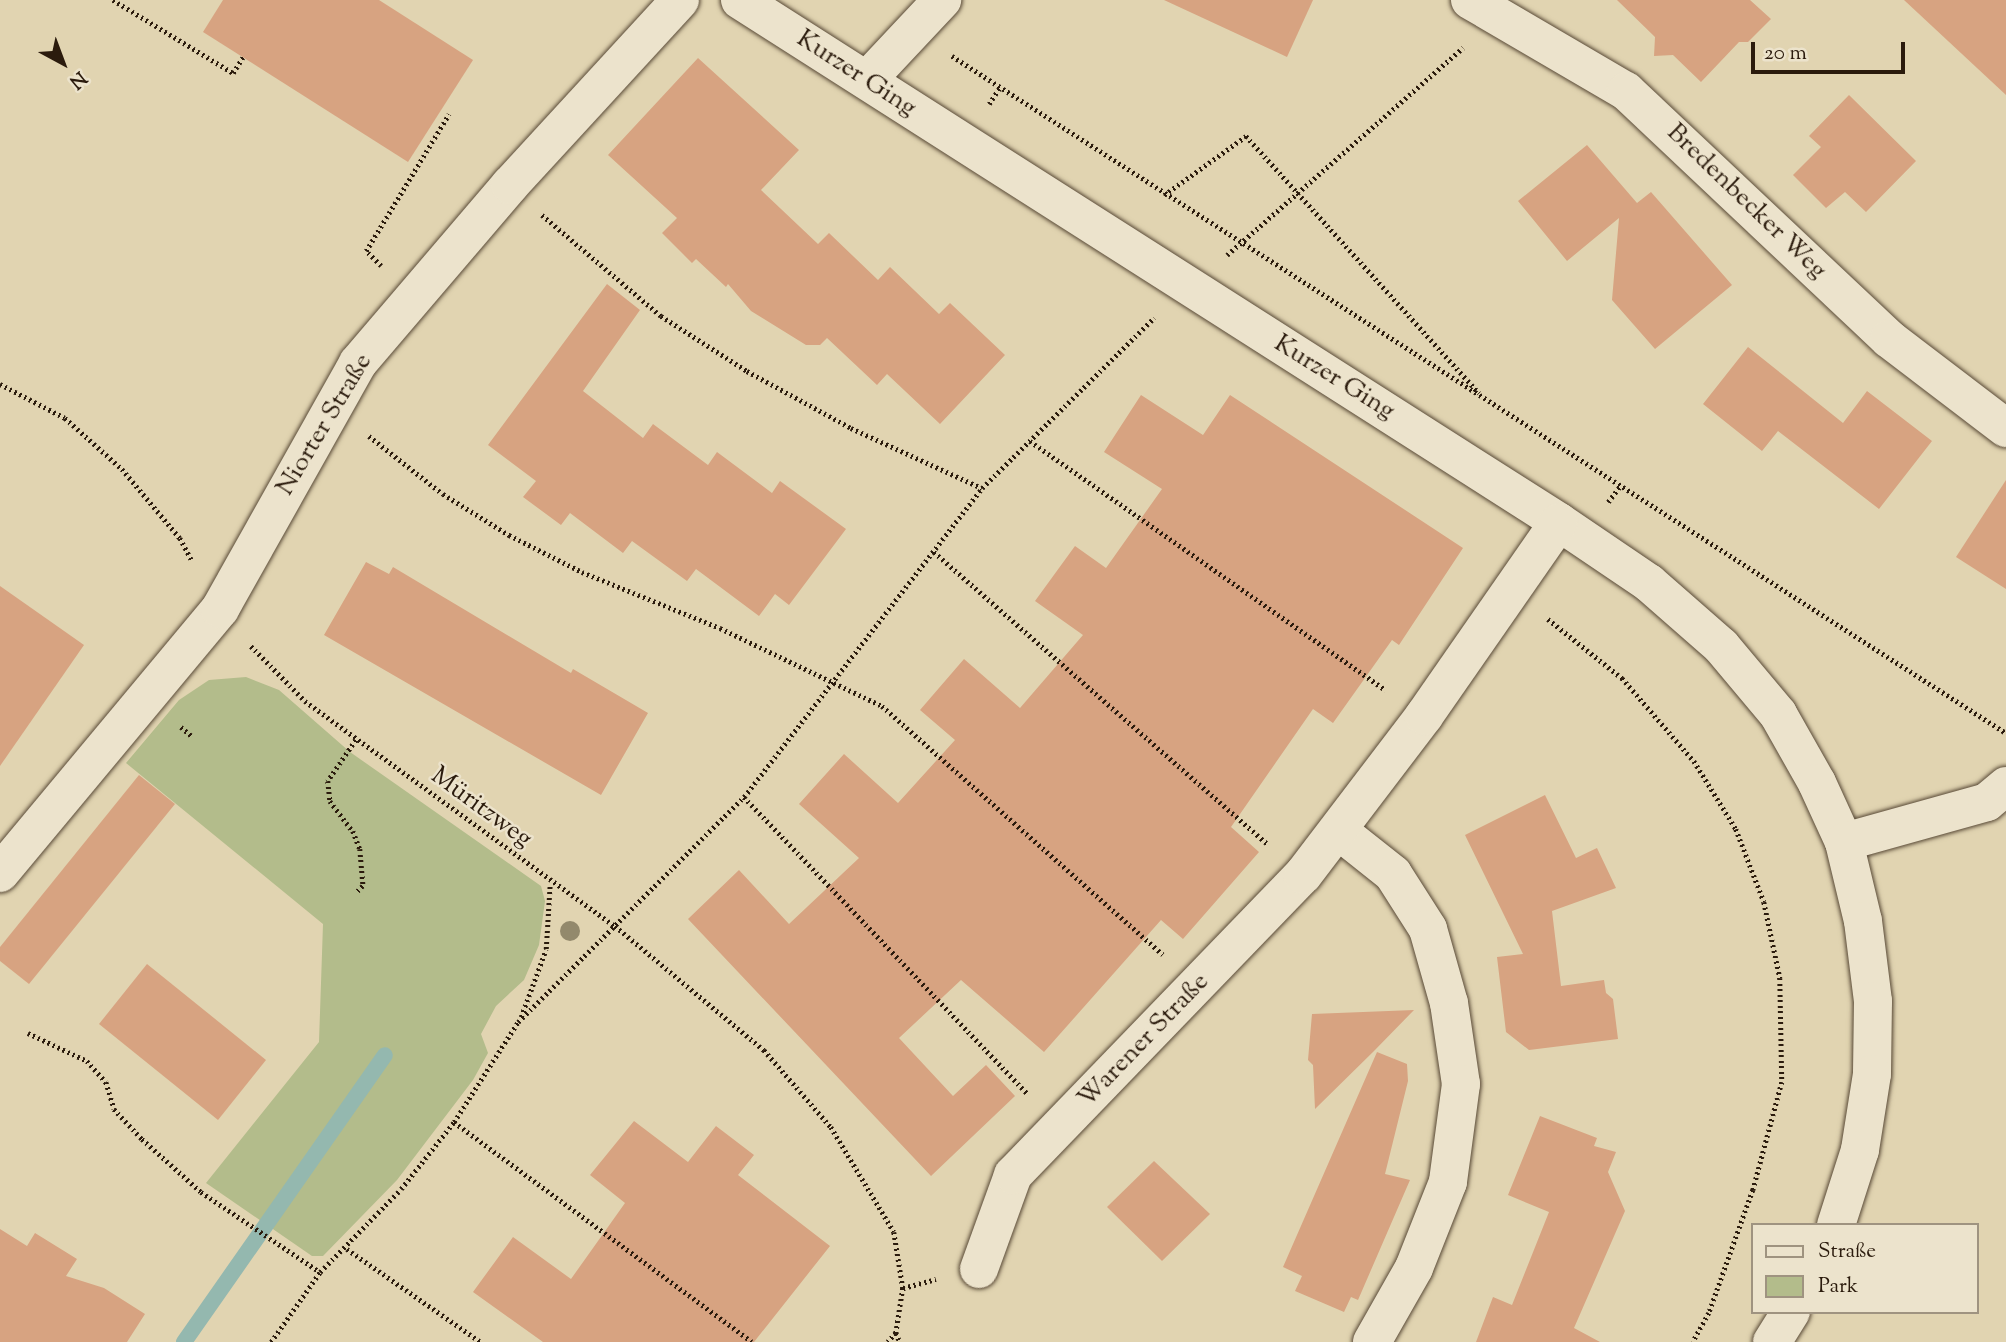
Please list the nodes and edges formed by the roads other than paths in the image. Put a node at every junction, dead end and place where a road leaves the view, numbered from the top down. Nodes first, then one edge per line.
1 (680, 0) edge
2 (740, 0) edge
3 (942, 0) edge
4 (1484, 9) edge
5 (867, 80) junction
6 (2006, 428) edge
7 (1559, 522) junction
8 (2006, 786) edge
9 (1339, 831) junction
10 (1844, 842) junction
11 (0, 873) edge
12 (1837, 1223) edge
13 (979, 1269) dead end
14 (1790, 1314) edge
15 (1373, 1342) edge
16 (1772, 1342) edge

1 - 11 street, Niorter Straße
2 - 5 street, Kurzer Ging
3 - 5 street
4 - 6 street, Bredenbecker Weg
5 - 7 street, Kurzer Ging
7 - 9 street, Warener Straße
7 - 10 street, Kurzer Ging
8 - 10 street
9 - 13 street, Warener Straße
9 - 15 street
10 - 12 street, Kurzer Ging
14 - 16 street

